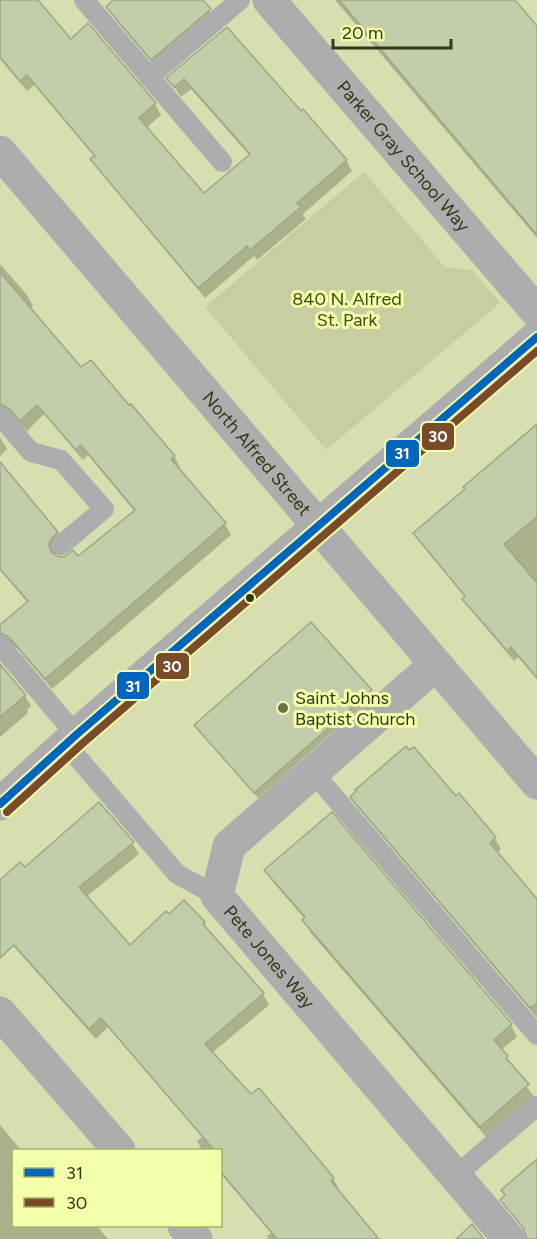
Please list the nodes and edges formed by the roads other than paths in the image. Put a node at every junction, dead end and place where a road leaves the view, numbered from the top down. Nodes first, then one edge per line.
1 (84, 0) edge
2 (240, 0) edge
3 (269, 0) edge
4 (149, 77) junction
5 (0, 152) edge
6 (222, 162) dead end
7 (537, 312) edge
8 (537, 337) edge
9 (0, 416) edge
10 (319, 526) junction
11 (62, 545) dead end
12 (0, 645) edge
13 (435, 664) junction
14 (71, 740) junction
15 (312, 771) junction
16 (537, 783) edge
17 (0, 804) edge
18 (217, 896) junction
19 (0, 1013) edge
20 (537, 1035) edge
21 (537, 1106) edge
22 (118, 1149) edge
23 (455, 1176) junction
24 (185, 1227) edge
25 (196, 1239) edge
26 (509, 1239) edge

1 - 4 lane
2 - 4 lane
3 - 7 street, Parker Gray School Way
4 - 6 lane
5 - 10 street, North Alfred Street
8 - 10 street
9 - 11 lane
10 - 13 street, North Alfred Street
10 - 14 street
12 - 14 lane
13 - 15 street, Pete Jones Way
13 - 16 street, North Alfred Street
14 - 17 street
14 - 18 lane
15 - 18 street, Pete Jones Way
15 - 20 lane
18 - 23 street, Pete Jones Way
19 - 22 street
21 - 23 lane
23 - 26 street, Pete Jones Way
24 - 25 street

